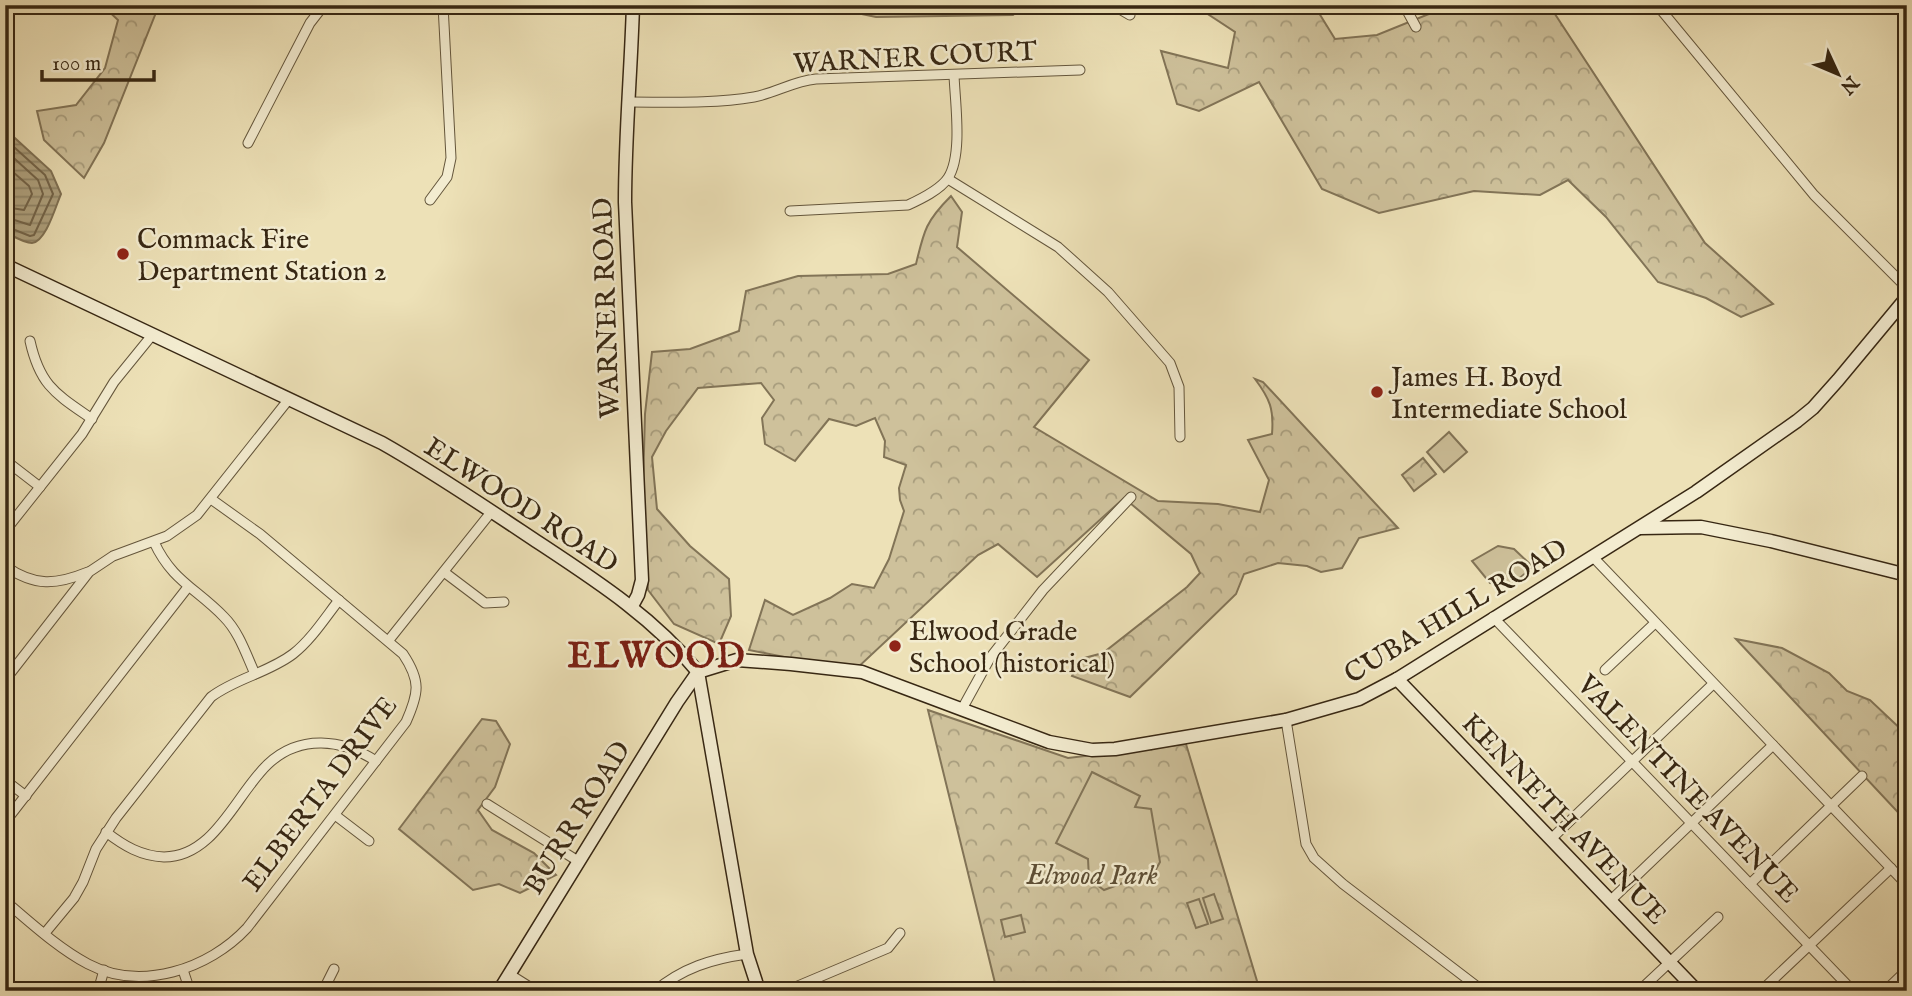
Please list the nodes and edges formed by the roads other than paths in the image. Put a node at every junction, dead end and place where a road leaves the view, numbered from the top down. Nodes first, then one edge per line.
1 (324, 5) edge
2 (443, 5) edge
3 (633, 5) edge
4 (1113, 5) edge
5 (1404, 5) edge
6 (1657, 5) edge
7 (1130, 15) dead end
8 (1416, 27) dead end
9 (1080, 70) dead end
10 (954, 75) junction
11 (630, 102) junction
12 (248, 143) dead end
13 (948, 179) junction
14 (430, 200) dead end
15 (790, 211) dead end
16 (5, 265) edge
17 (1907, 288) edge
18 (1907, 297) edge
19 (153, 334) junction
20 (30, 341) dead end
21 (289, 399) junction
22 (92, 419) junction
23 (1180, 437) dead end
24 (5, 460) edge
25 (40, 487) junction
26 (1131, 497) dead end
27 (211, 499) junction
28 (492, 511) junction
29 (1640, 528) junction
30 (5, 531) edge
31 (155, 542) junction
32 (1592, 556) junction
33 (5, 566) edge
34 (89, 572) junction
35 (444, 572) junction
36 (1907, 575) edge
37 (188, 587) junction
38 (339, 600) junction
39 (504, 602) dead end
40 (632, 606) junction
41 (1493, 617) junction
42 (1655, 623) junction
43 (389, 640) junction
44 (1605, 670) dead end
45 (698, 672) junction
46 (255, 674) junction
47 (7, 676) edge
48 (1397, 679) junction
49 (1713, 684) junction
50 (961, 709) junction
51 (1286, 720) junction
52 (1773, 745) junction
53 (376, 761) junction
54 (1632, 762) junction
55 (1862, 776) dead end
56 (5, 780) edge
57 (26, 796) junction
58 (487, 804) dead end
59 (1831, 806) junction
60 (335, 815) junction
61 (5, 822) edge
62 (1690, 823) junction
63 (106, 832) junction
64 (1552, 839) junction
65 (369, 841) dead end
66 (578, 861) junction
67 (1891, 868) junction
68 (1750, 884) junction
69 (1907, 885) edge
70 (5, 901) edge
71 (1610, 901) junction
72 (1718, 917) dead end
73 (45, 933) junction
74 (900, 933) dead end
75 (1809, 945) junction
76 (747, 954) junction
77 (1670, 963) junction
78 (334, 969) dead end
79 (104, 970) junction
80 (183, 970) junction
81 (1907, 970) edge
82 (509, 974) junction
83 (98, 991) edge
84 (190, 991) edge
85 (323, 991) edge
86 (499, 991) edge
87 (536, 991) edge
88 (655, 991) edge
89 (759, 991) edge
90 (786, 991) edge
91 (1483, 991) edge
92 (1639, 991) edge
93 (1697, 991) edge
94 (1761, 991) edge
95 (1853, 991) edge
96 (1885, 991) edge

1 - 12 street
2 - 14 street
3 - 11 main road, WARNER ROAD
4 - 7 street
5 - 8 street
6 - 17 street
9 - 10 street, WARNER COURT
10 - 11 street, WARNER COURT
10 - 13 street
11 - 40 main road, WARNER ROAD
13 - 15 street
13 - 23 street
16 - 19 main road, ELWOOD ROAD
18 - 29 main road
19 - 21 main road, ELWOOD ROAD
19 - 22 street
20 - 22 street
21 - 27 street
21 - 28 main road, ELWOOD ROAD
22 - 25 street
24 - 25 street
25 - 30 street
26 - 50 street
27 - 31 street
27 - 38 street, ELBERTA DRIVE
28 - 35 street
28 - 40 main road, ELWOOD ROAD
29 - 32 main road, CUBA HILL ROAD
29 - 36 main road, CUBA HILL ROAD
31 - 34 street
31 - 37 street
32 - 41 main road, CUBA HILL ROAD
32 - 42 street
33 - 34 street
34 - 47 street
35 - 39 street
35 - 43 street
37 - 46 street
37 - 57 street
38 - 43 street, ELBERTA DRIVE
38 - 46 street
40 - 45 main road, ELWOOD ROAD
41 - 48 main road, CUBA HILL ROAD
41 - 54 street, VALENTINE AVENUE
42 - 44 street
42 - 49 street
43 - 53 street, ELBERTA DRIVE
45 - 50 main road, CUBA HILL ROAD
45 - 66 main road, BURR ROAD
45 - 76 main road, ELWOOD ROAD
46 - 63 street
48 - 51 main road, CUBA HILL ROAD
48 - 64 main road, KENNETH AVENUE
49 - 52 street
49 - 54 street
50 - 51 main road, CUBA HILL ROAD
51 - 91 street
52 - 59 street
52 - 62 street
53 - 60 street, ELBERTA DRIVE
53 - 63 street
54 - 62 street, VALENTINE AVENUE
54 - 64 street
55 - 59 street
56 - 57 street
57 - 61 street
58 - 66 street
59 - 67 street
59 - 68 street
60 - 65 street
60 - 80 street, ELBERTA DRIVE
62 - 68 street, VALENTINE AVENUE
62 - 71 street
63 - 73 street
64 - 71 main road, KENNETH AVENUE
66 - 82 main road, BURR ROAD
67 - 69 street
67 - 75 street
68 - 75 street, VALENTINE AVENUE
70 - 73 street, ELBERTA DRIVE
71 - 77 main road, KENNETH AVENUE
72 - 77 street
73 - 79 street, ELBERTA DRIVE
74 - 90 street
75 - 94 street
75 - 95 street, VALENTINE AVENUE
76 - 88 street
76 - 89 main road, ELWOOD ROAD
77 - 92 street
77 - 93 main road, KENNETH AVENUE
78 - 85 street
79 - 80 street, ELBERTA DRIVE
79 - 83 street
80 - 84 street
81 - 96 street
82 - 86 main road, BURR ROAD
82 - 87 street

